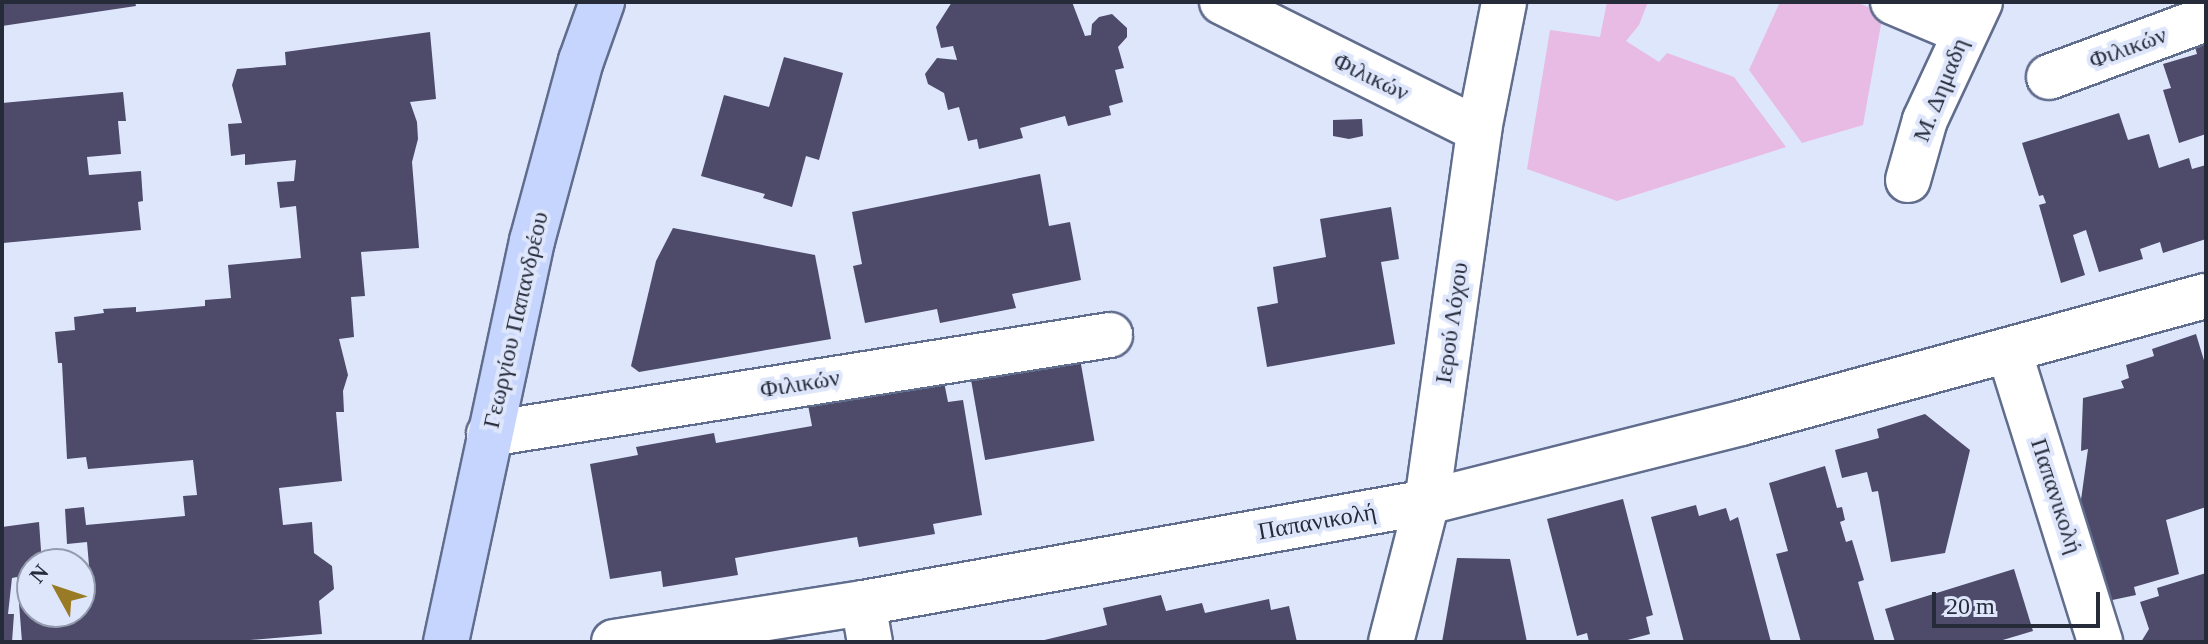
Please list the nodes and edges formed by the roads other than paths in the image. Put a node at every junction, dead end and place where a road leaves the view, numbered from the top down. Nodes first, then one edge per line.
1 (602, 2) edge
2 (1222, 2) edge
3 (1504, 2) edge
4 (1893, 2) edge
5 (1972, 17) edge
6 (2206, 19) edge
7 (2049, 77) dead end
8 (1479, 130) junction
9 (1908, 180) dead end
10 (2206, 296) edge
11 (1110, 335) dead end
12 (2009, 351) junction
13 (489, 434) junction
14 (1427, 502) junction
15 (867, 622) edge
16 (446, 642) edge
17 (614, 642) edge
18 (1391, 642) edge
19 (2100, 642) edge

1 - 13 main road, Γεωργίου Παπανδρέου
2 - 8 street, Φιλικών
3 - 8 street, Ιερού Λόχου
4 - 5 street
5 - 9 street, Μ. Δημαδη
6 - 7 street, Φιλικών
8 - 14 street, Ιερού Λόχου
10 - 12 street, Παπανικολή
11 - 13 street, Φιλικών
12 - 14 street, Παπανικολή
12 - 19 street, Παπανικολή
13 - 16 main road, Γεωργίου Παπανδρέου
14 - 15 street, Παπανικολή
14 - 18 street, Ιερού Λόχου
15 - 17 street, Παπανικολή

